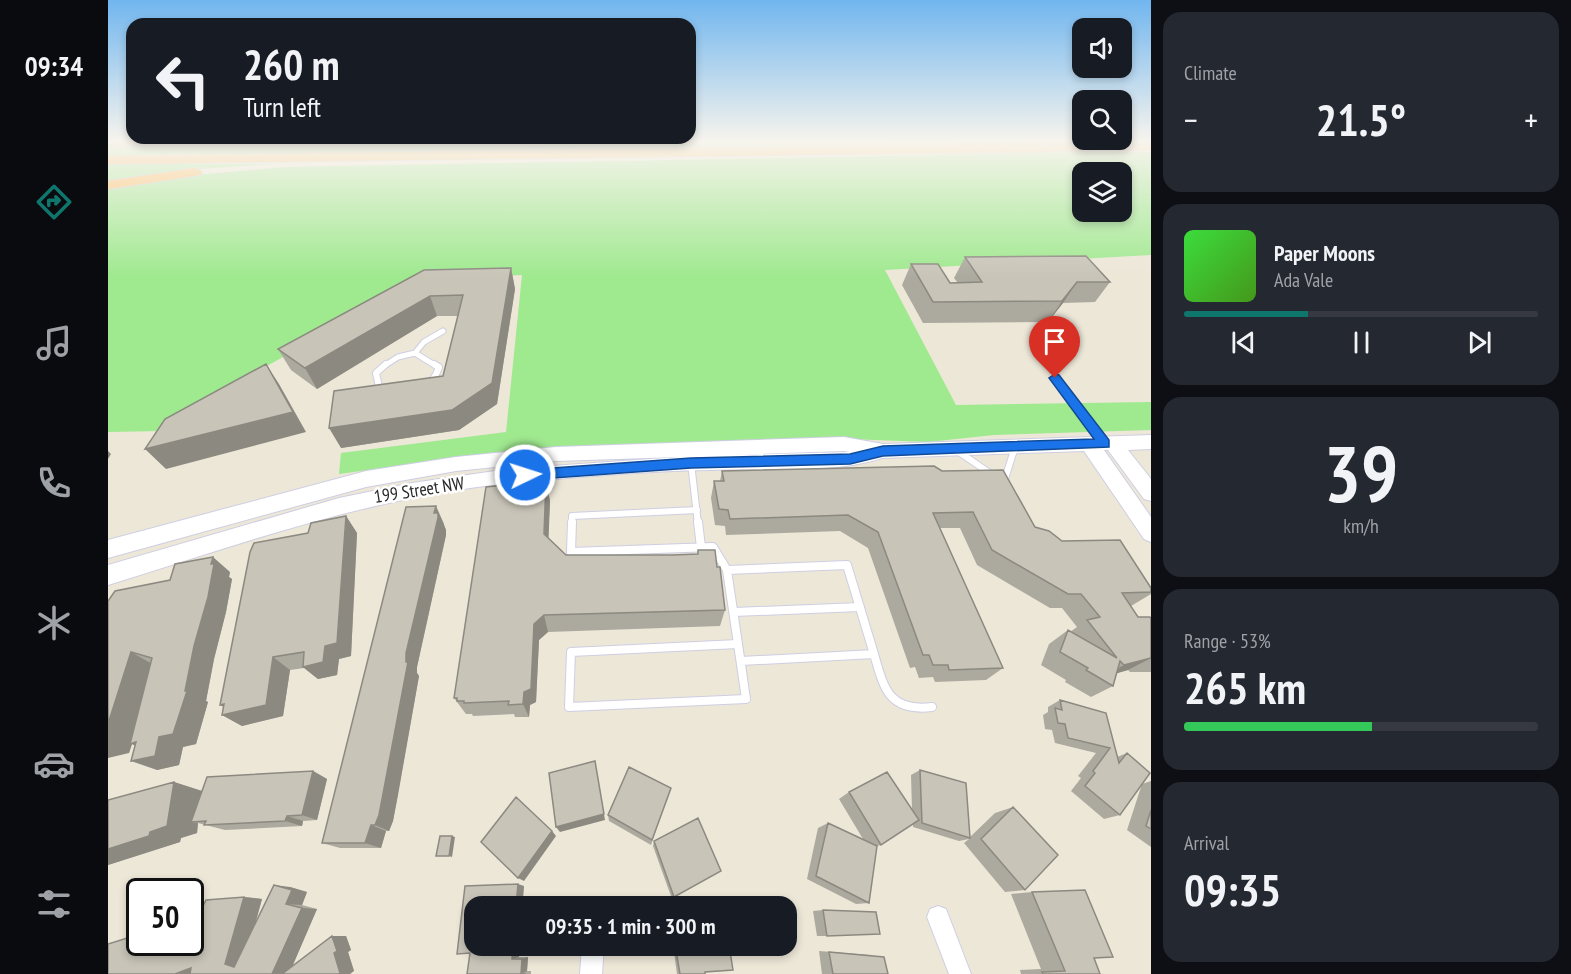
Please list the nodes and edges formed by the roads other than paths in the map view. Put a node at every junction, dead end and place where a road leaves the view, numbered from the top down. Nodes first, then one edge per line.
1 (443, 331) dead end
2 (415, 353) junction
3 (1055, 378) dead end
4 (379, 387) junction
5 (368, 390) edge
6 (1151, 442) edge
7 (1102, 444) junction
8 (1015, 447) junction
9 (954, 449) junction
10 (691, 456) junction
11 (1151, 493) edge
12 (697, 510) junction
13 (1151, 533) edge
14 (701, 547) junction
15 (108, 549) edge
16 (727, 570) junction
17 (108, 575) edge
18 (860, 607) junction
19 (734, 612) junction
20 (739, 644) junction
21 (874, 654) junction
22 (741, 661) junction
23 (932, 707) dead end
24 (938, 917) dead end
25 (592, 956) edge
26 (591, 974) edge
27 (960, 974) edge

1 - 2 lane
2 - 4 lane
2 - 4 lane
3 - 7 lane
4 - 5 lane
6 - 7 main road, 199 Street NW
7 - 8 main road, 199 Street NW
7 - 11 main road
7 - 13 main road
8 - 9 main road, 199 Street NW
8 - 9 lane
9 - 10 main road, 199 Street NW
10 - 12 lane
10 - 15 main road, 199 Street NW
10 - 17 main road, 199 Street NW
12 - 14 lane
12 - 14 lane
14 - 16 lane
16 - 18 lane
16 - 19 lane
18 - 19 lane
18 - 21 lane
19 - 20 lane
20 - 22 lane
20 - 22 lane
21 - 22 lane
21 - 23 lane
24 - 27 street
25 - 26 street

